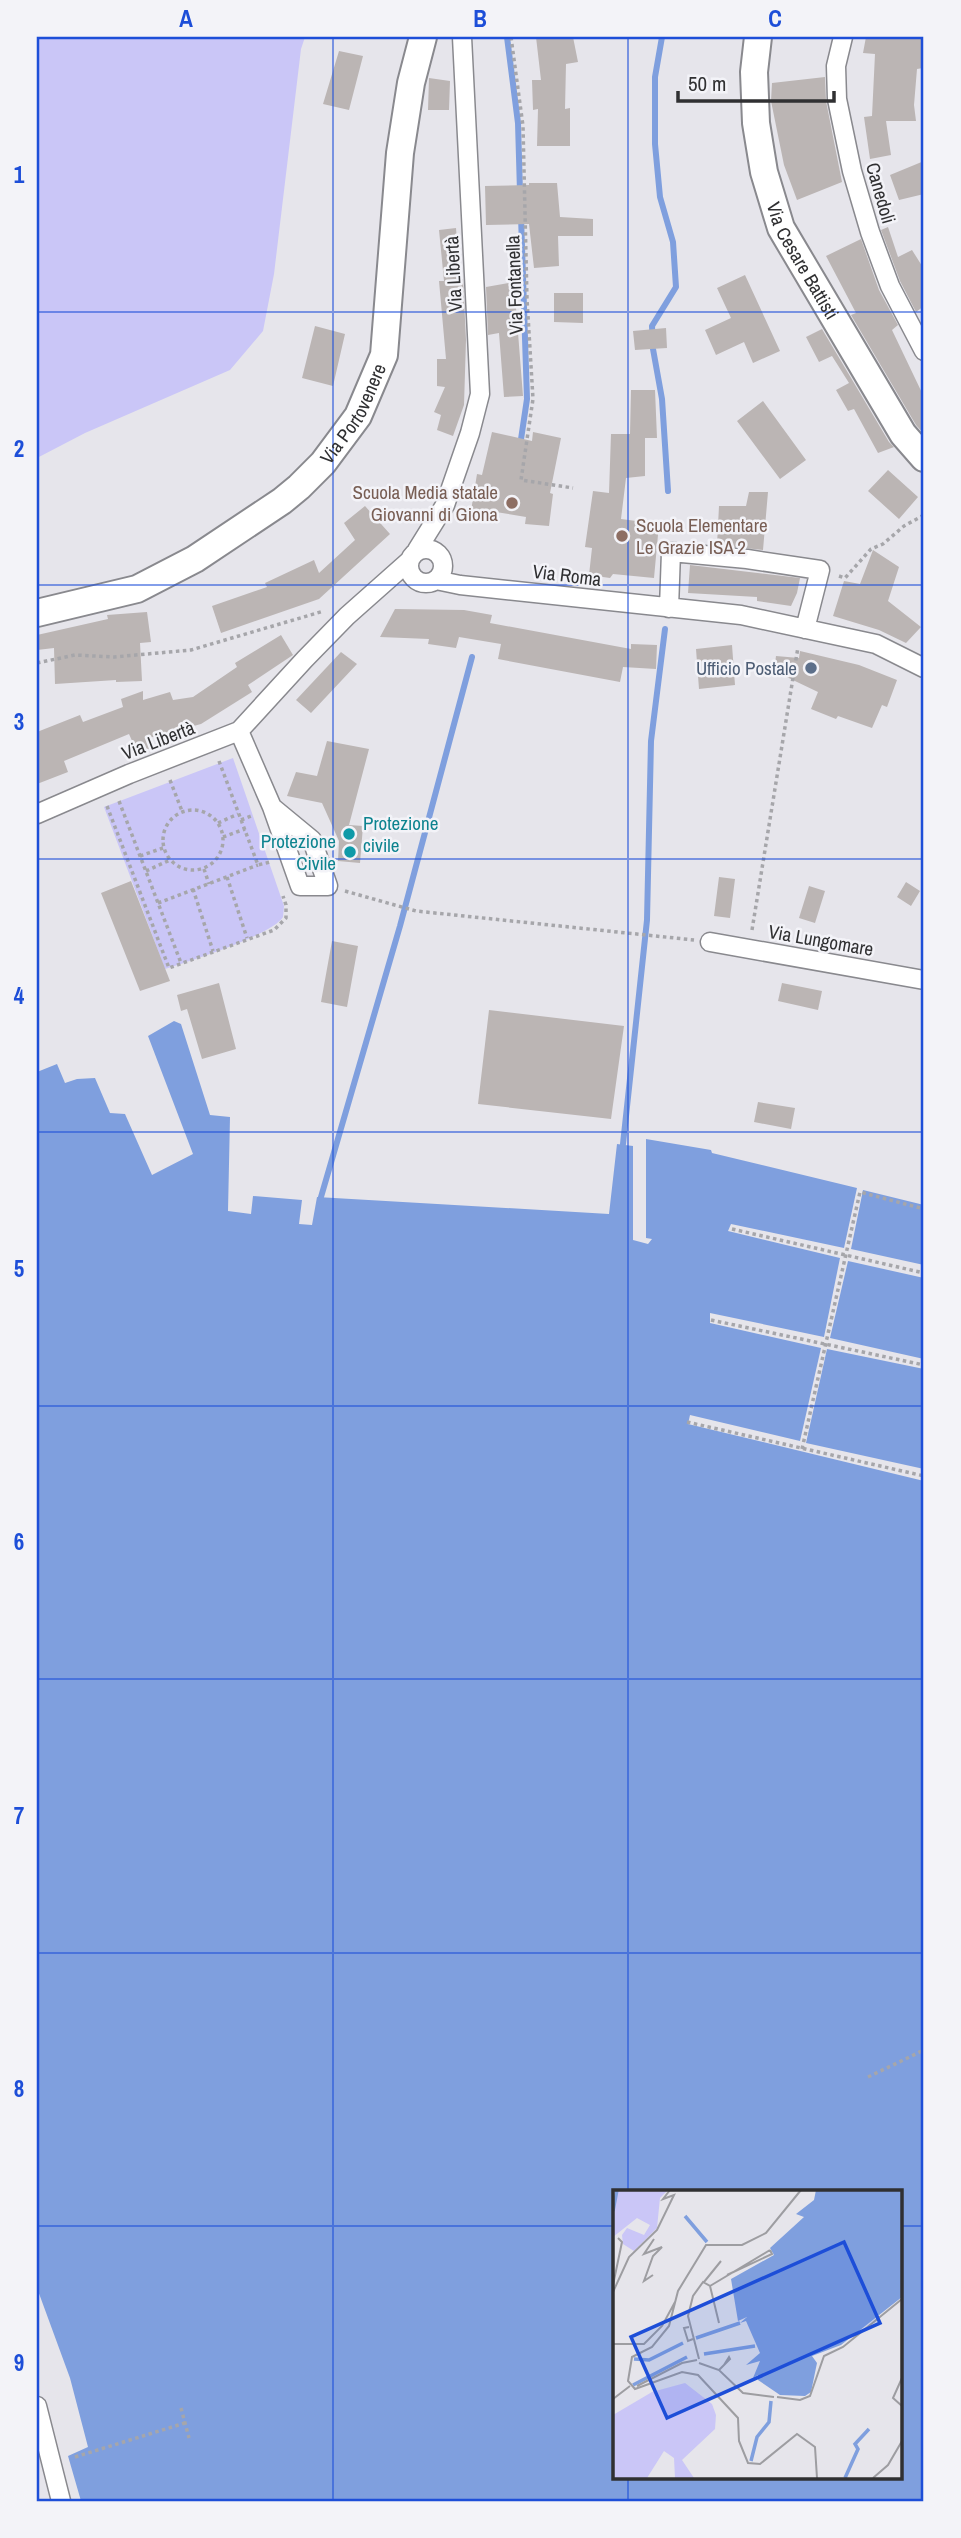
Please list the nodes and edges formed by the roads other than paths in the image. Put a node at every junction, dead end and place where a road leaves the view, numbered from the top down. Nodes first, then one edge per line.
1 (423, 37) edge
2 (462, 37) edge
3 (758, 37) edge
4 (843, 37) edge
5 (924, 351) edge
6 (924, 458) edge
7 (445, 505) junction
8 (413, 556) junction
9 (439, 566) junction
10 (415, 579) junction
11 (369, 597) junction
12 (669, 608) junction
13 (37, 613) edge
14 (805, 629) junction
15 (924, 668) edge
16 (239, 731) junction
17 (272, 807) junction
18 (37, 814) edge
19 (710, 942) road end
20 (924, 980) edge
21 (37, 2406) edge
22 (61, 2501) edge

1 - 13 main road, Via Portovenere
2 - 7 street, Via Libertà
3 - 6 main road, Via Cesare Battisti
4 - 5 street, Canedoli
7 - 8 street, Via Libertà
7 - 9 street, Via Libertà
8 - 9 street
8 - 10 street
8 - 11 street, Via Libertà
9 - 10 street
9 - 12 street, Via Roma
10 - 11 street, Via Libertà
11 - 16 street, Via Libertà
12 - 14 street, Via Roma
12 - 14 street
14 - 15 street, Via Roma
16 - 17 street
16 - 18 street, Via Libertà
17 - 17 street
19 - 20 street, Via Lungomare
21 - 22 street

